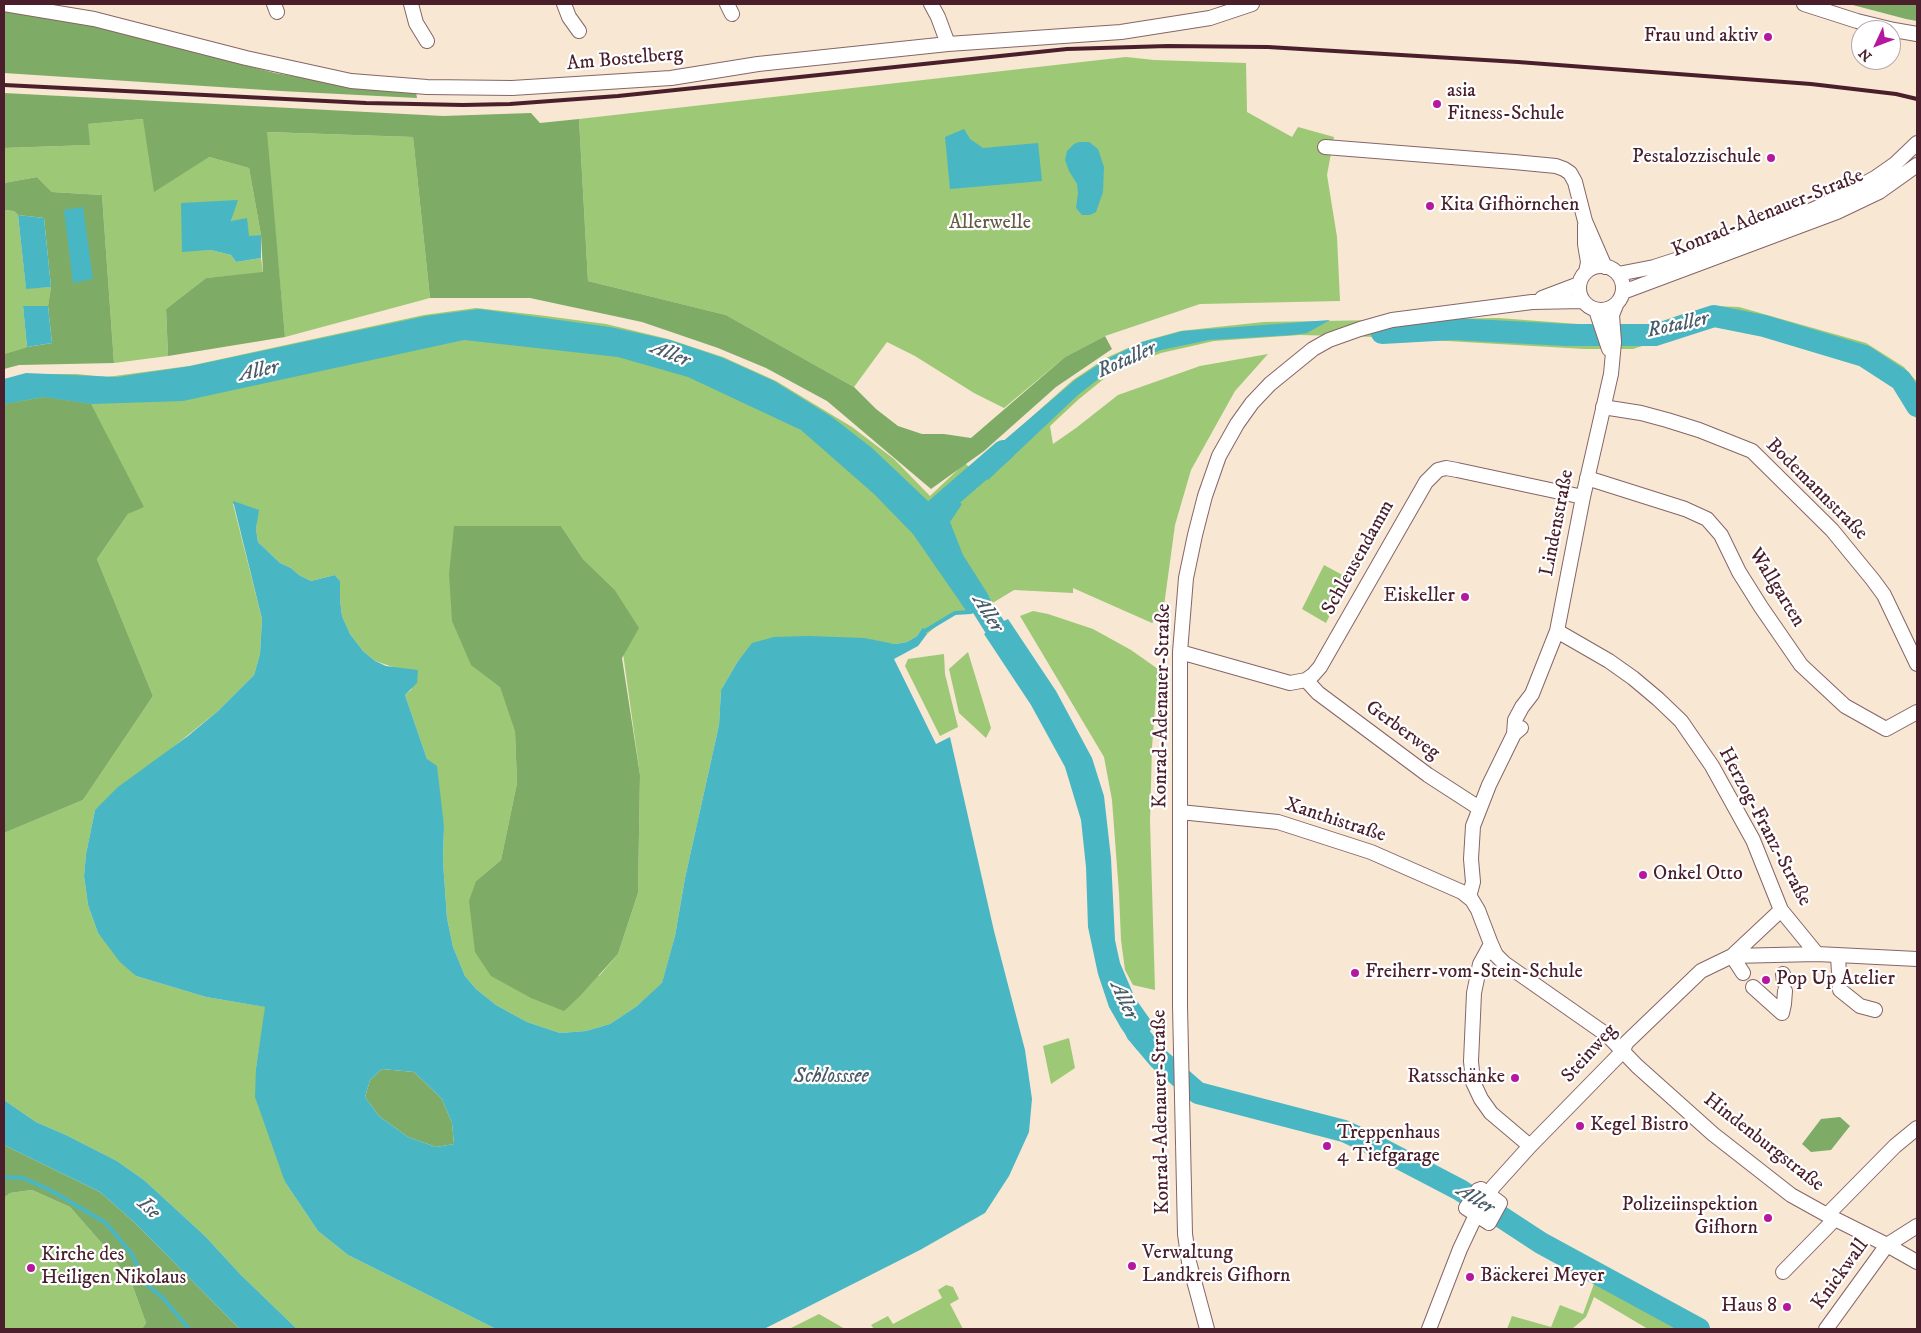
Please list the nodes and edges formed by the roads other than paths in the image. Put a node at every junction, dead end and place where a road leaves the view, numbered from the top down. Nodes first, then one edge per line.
1 (4, 4) edge
2 (411, 4) edge
3 (564, 4) edge
4 (931, 4) edge
5 (1252, 4) edge
6 (1804, 4) edge
7 (1228, 8) edge
8 (1854, 20) edge
9 (579, 31) dead end
10 (1901, 31) edge
11 (1901, 33) edge
12 (1917, 34) edge
13 (1917, 41) edge
14 (427, 42) dead end
15 (948, 44) junction
16 (1917, 143) edge
17 (1325, 147) dead end
18 (1917, 164) edge
19 (1585, 221) junction
20 (1605, 267) junction
21 (1618, 274) junction
22 (1583, 278) junction
23 (1623, 292) junction
24 (1583, 301) junction
25 (1532, 302) junction
26 (1616, 305) junction
27 (1596, 310) junction
28 (1608, 327) junction
29 (1603, 407) junction
30 (1587, 478) junction
31 (1583, 497) junction
32 (1557, 631) junction
33 (1180, 652) junction
34 (1917, 664) edge
35 (1306, 680) junction
36 (1917, 712) edge
37 (1479, 808) junction
38 (1180, 812) junction
39 (1469, 897) junction
40 (1781, 910) junction
41 (1491, 944) junction
42 (1816, 954) junction
43 (1732, 956) junction
44 (1838, 956) junction
45 (1917, 959) edge
46 (1743, 973) dead end
47 (1782, 974) junction
48 (1753, 987) dead end
49 (1875, 1010) dead end
50 (1623, 1052) junction
51 (1917, 1128) edge
52 (1530, 1146) junction
53 (1831, 1217) junction
54 (1917, 1226) edge
55 (1887, 1245) junction
56 (1917, 1262) edge
57 (1783, 1272) dead end
58 (1207, 1329) edge
59 (1428, 1329) edge
60 (1826, 1329) edge

1 - 15 street, Am Bostelberg
2 - 14 street
3 - 9 street
4 - 15 street
5 - 7 street, Am Bostelberg
6 - 8 street
7 - 15 street, Am Bostelberg
10 - 12 street
11 - 13 street
16 - 21 street, Konrad-Adenauer-Straße
17 - 19 street
18 - 23 street, Konrad-Adenauer-Straße
19 - 20 street
19 - 22 street
20 - 21 street
20 - 22 street
21 - 23 street
22 - 24 street
22 - 25 street, Konrad-Adenauer-Straße
23 - 26 street
24 - 25 street, Konrad-Adenauer-Straße
24 - 27 street
25 - 33 street, Konrad-Adenauer-Straße
26 - 27 street
26 - 28 street, Lindenstraße
27 - 28 street, Lindenstraße
28 - 29 street, Lindenstraße
29 - 30 street, Lindenstraße
29 - 34 street, Bodemannstraße
30 - 31 street, Lindenstraße
30 - 36 street, Wallgarten
31 - 32 street, Lindenstraße
31 - 35 street, Schleusendamm
32 - 37 street, Lindenstraße
32 - 40 street, Herzog-Franz-Straße
33 - 35 street
33 - 38 street, Konrad-Adenauer-Straße
35 - 37 street, Gerberweg
37 - 39 street, Lindenstraße
38 - 39 street, Xanthistraße
38 - 58 street, Konrad-Adenauer-Straße
39 - 41 street
40 - 42 street, Herzog-Franz-Straße
40 - 43 street, Steinweg
41 - 50 street, Hindenburgstraße
41 - 52 street
42 - 44 street, Steinweg
42 - 47 street, Steinweg
43 - 46 street
43 - 47 street, Steinweg
43 - 50 street, Steinweg
44 - 45 street, Steinweg
44 - 49 street
47 - 48 street
50 - 52 street, Steinweg
50 - 53 street, Hindenburgstraße
51 - 53 street, Knickwall
52 - 59 street, Steinweg
53 - 55 street, Hindenburgstraße
53 - 57 street, Knickwall
54 - 55 street
55 - 56 street, Hindenburgstraße
55 - 60 street, Knickwall

